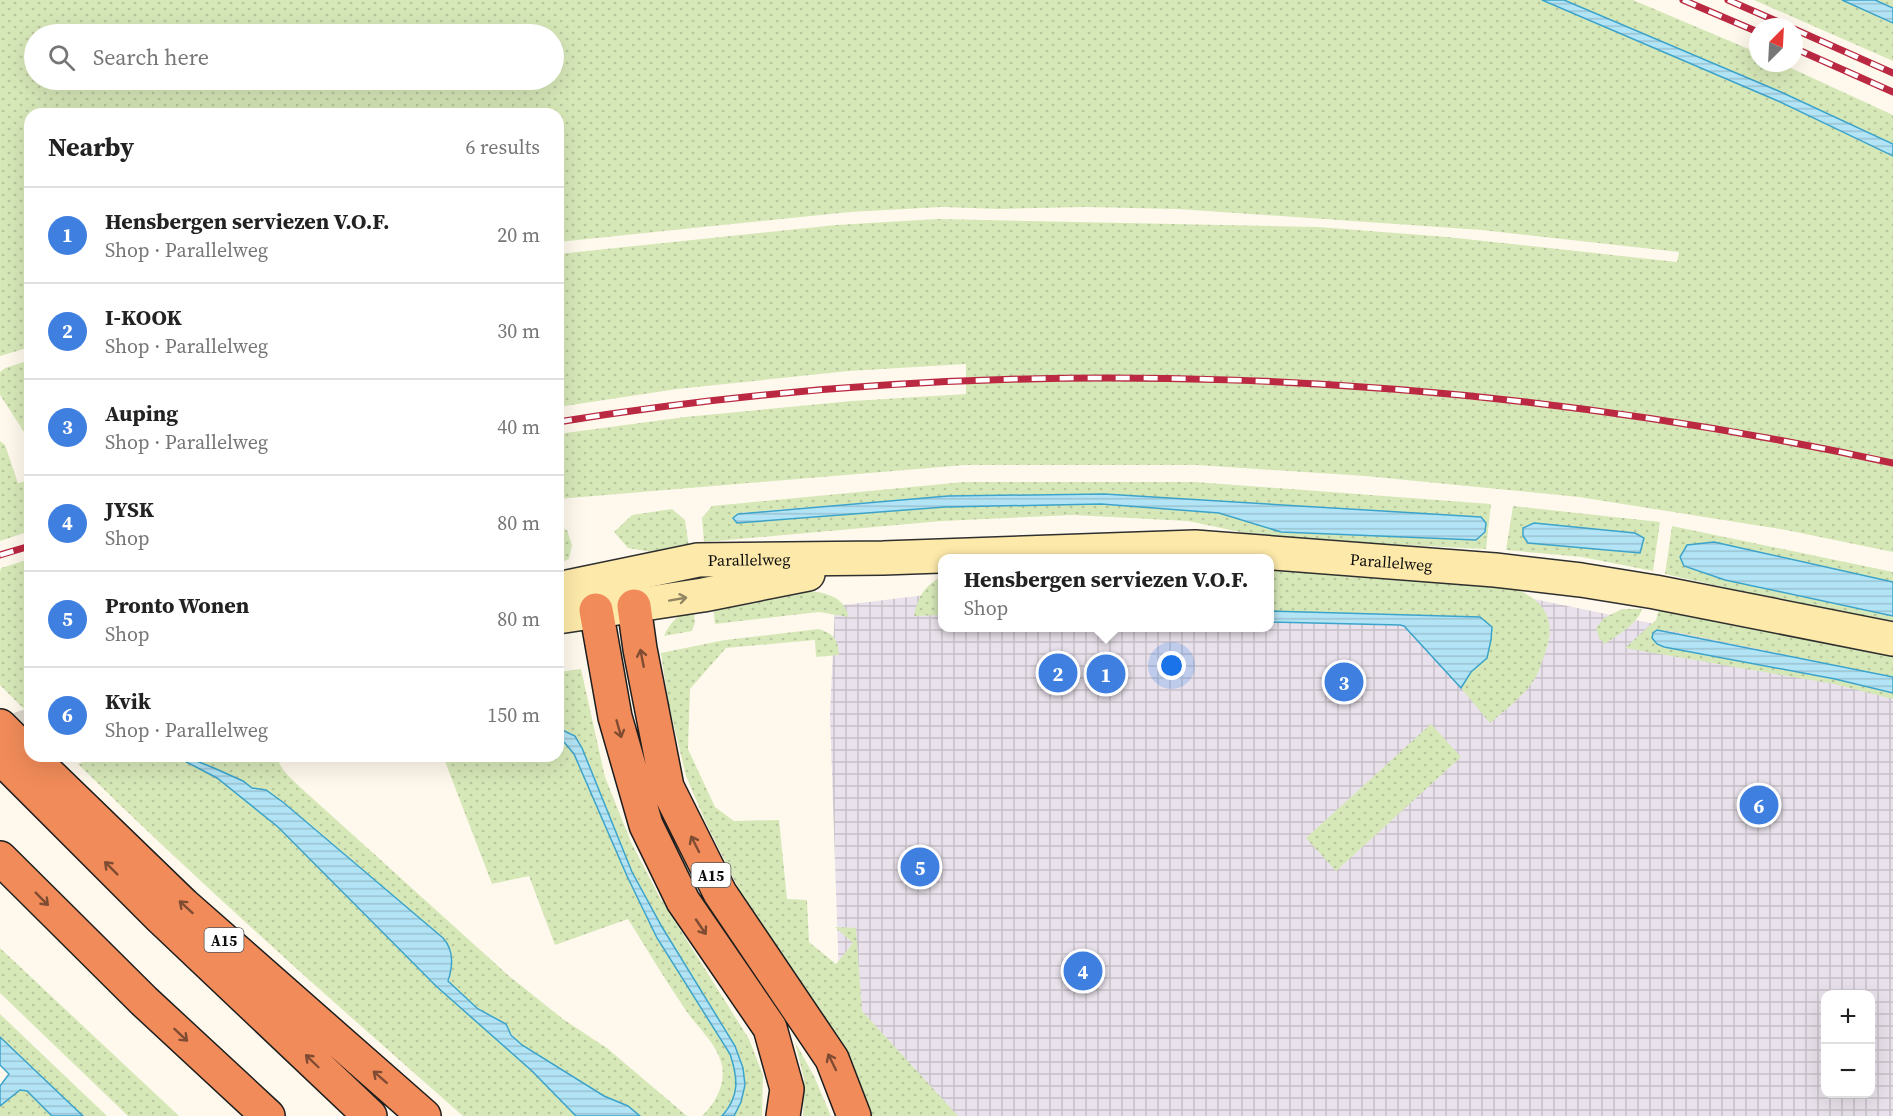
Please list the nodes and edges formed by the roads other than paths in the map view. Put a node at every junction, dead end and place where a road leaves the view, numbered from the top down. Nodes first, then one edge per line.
1 (996, 554) edge
2 (938, 556) edge
3 (883, 558) junction
4 (617, 576) junction
5 (564, 588) edge
6 (634, 606) junction
7 (596, 610) junction
8 (564, 616) edge
9 (1893, 639) edge
10 (0, 726) edge
11 (24, 750) edge
12 (0, 757) edge
13 (36, 762) edge
14 (0, 858) edge
15 (268, 1116) edge
16 (370, 1116) edge
17 (424, 1116) edge
18 (783, 1116) edge
19 (854, 1116) edge

1 - 9 main road, Parallelweg
2 - 3 main road, Parallelweg
3 - 4 main road, Parallelweg
6 -> 3 main road, Parallelweg
4 - 5 main road, Parallelweg
4 - 6 main road
4 - 7 main road
6 - 7 main road, Parallelweg
19 -> 6 highway, A15
7 - 8 main road, Parallelweg
7 -> 18 highway, A15
10 - 11 highway, A15
16 -> 12 highway, A15
17 -> 13 highway, A15
14 -> 15 highway

